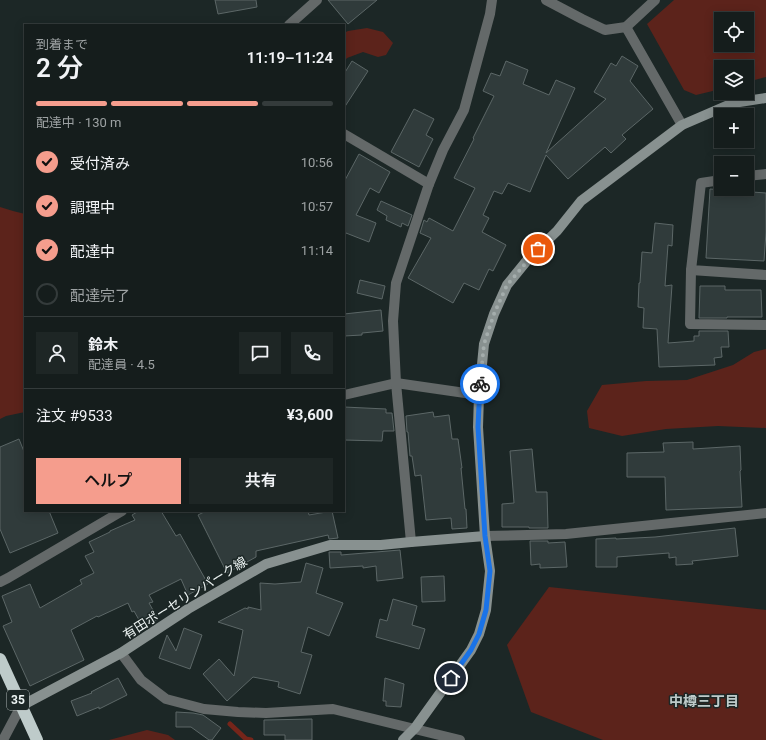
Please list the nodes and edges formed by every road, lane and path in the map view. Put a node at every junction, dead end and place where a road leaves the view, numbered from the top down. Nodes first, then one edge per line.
1 (317, 0) edge
2 (492, 0) edge
3 (546, 0) edge
4 (655, 0) edge
5 (290, 24) edge
6 (626, 27) junction
7 (766, 98) edge
8 (682, 125) junction
9 (345, 135) edge
10 (766, 174) edge
11 (754, 175) edge
12 (714, 181) edge
13 (429, 184) junction
14 (691, 270) junction
15 (766, 275) edge
16 (766, 325) edge
17 (396, 383) junction
18 (345, 395) edge
19 (479, 395) junction
20 (120, 512) edge
21 (766, 513) edge
22 (485, 536) junction
23 (411, 542) junction
24 (0, 582) edge
25 (121, 653) junction
26 (0, 659) edge
27 (21, 706) junction
28 (415, 728) junction
29 (3, 740) edge
30 (38, 740) edge
31 (403, 740) edge
32 (460, 740) edge

1 - 5 street
2 - 13 street
3 - 6 street
4 - 6 street
6 - 8 street
7 - 8 main road
8 - 19 main road
9 - 13 street
10 - 11 street
12 - 14 street
13 - 17 street
14 - 15 street
14 - 16 street
17 - 18 street
17 - 19 street
17 - 23 street
19 - 22 main road
20 - 24 street
21 - 22 street
22 - 23 main road, 有田ポーセリンパーク線
22 - 28 main road
23 - 25 main road, 有田ポーセリンパーク線
25 - 27 main road, 有田ポーセリンパーク線
25 - 28 street
26 - 27 highway, 35
27 - 29 street
27 - 30 highway, 35
28 - 31 main road
28 - 32 street

